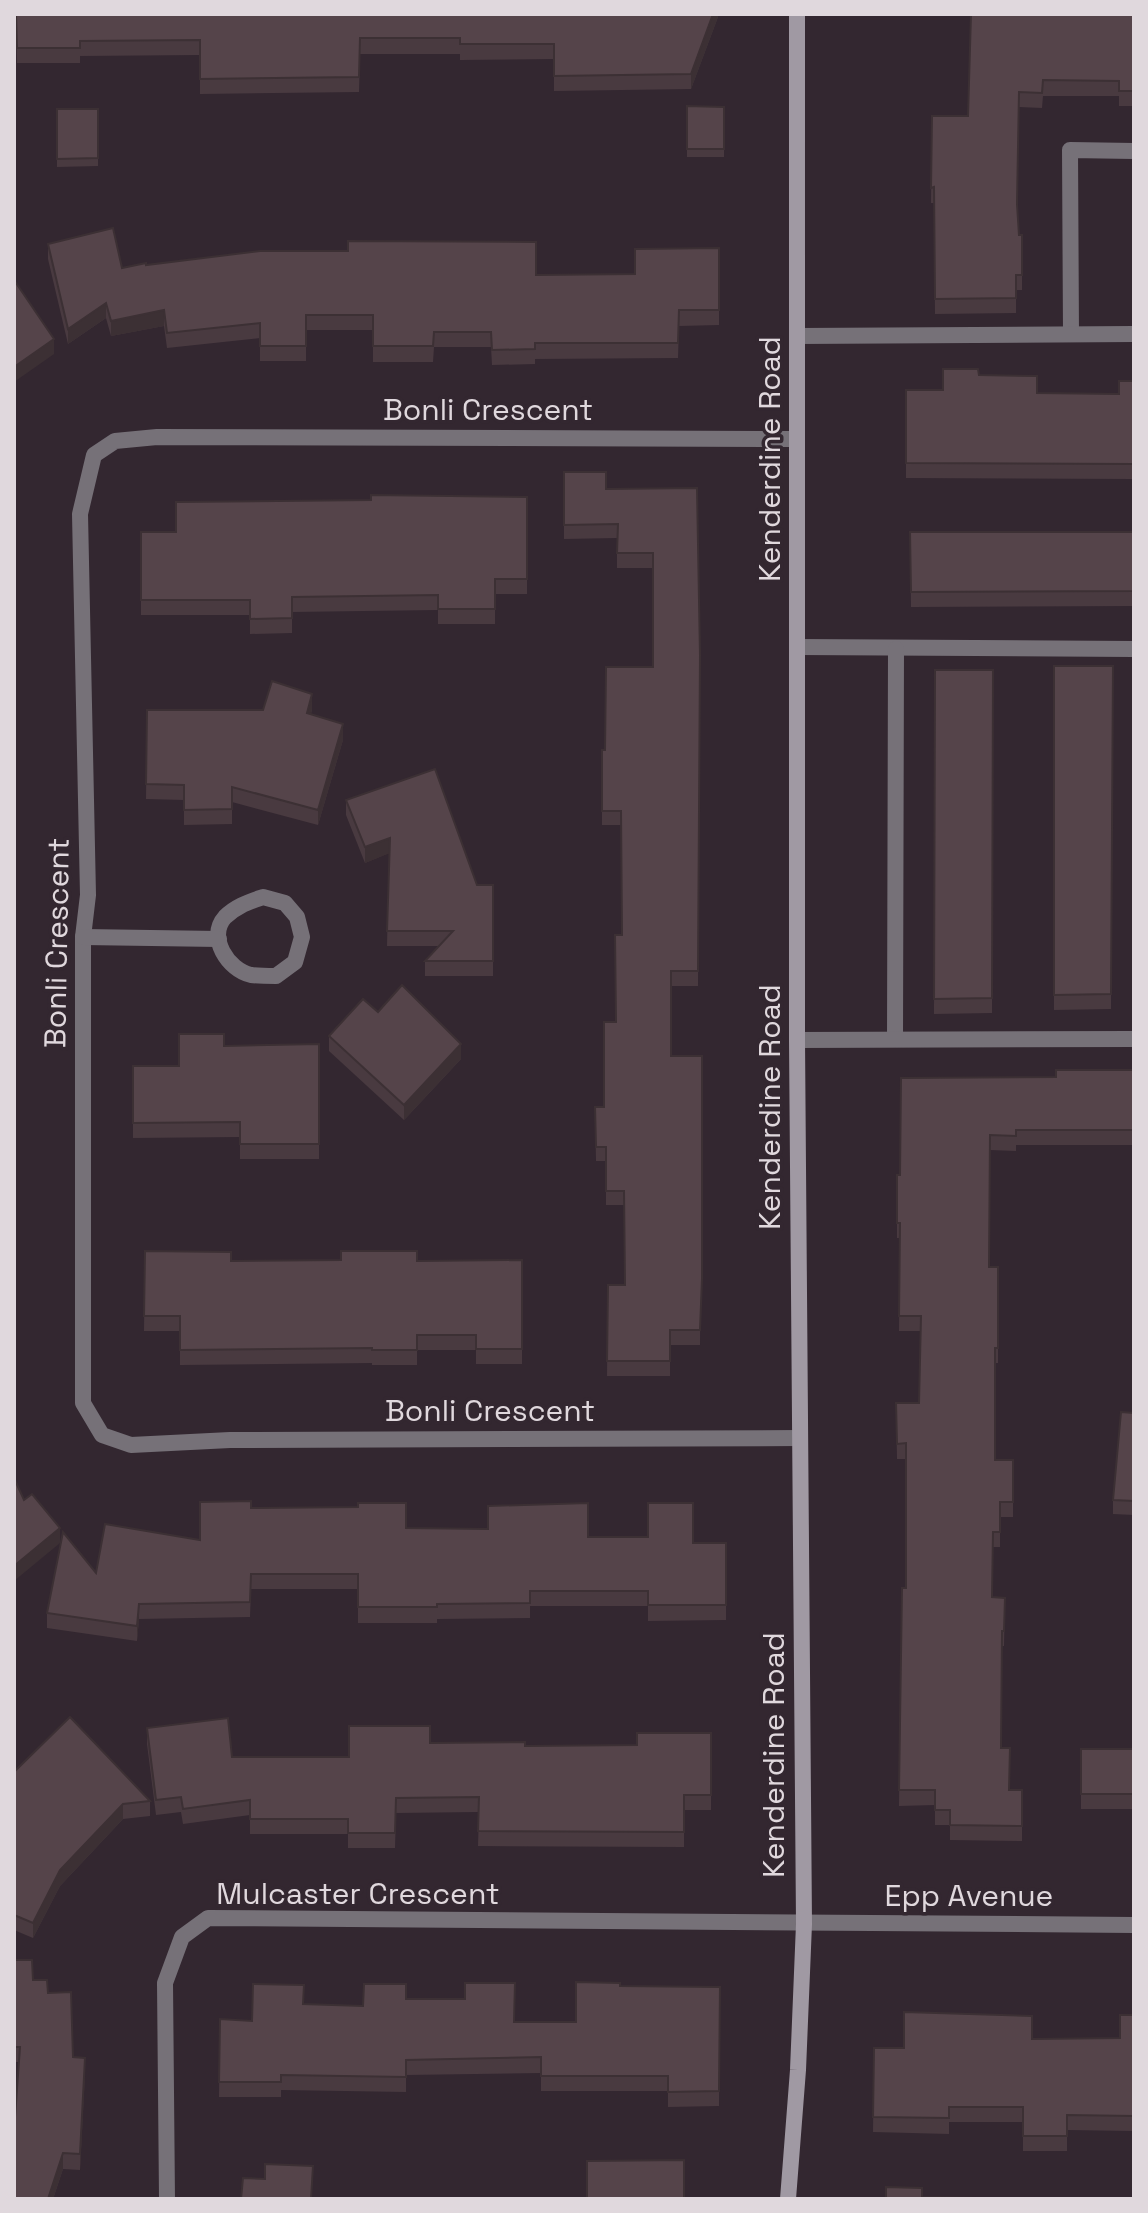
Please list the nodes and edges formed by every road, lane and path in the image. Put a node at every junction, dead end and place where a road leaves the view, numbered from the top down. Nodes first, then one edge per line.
1 (797, 14) edge
2 (1134, 151) edge
3 (1071, 334) junction
4 (1134, 334) edge
5 (798, 336) junction
6 (797, 439) junction
7 (798, 647) junction
8 (896, 649) junction
9 (1134, 649) edge
10 (83, 937) junction
11 (219, 939) junction
12 (895, 1039) junction
13 (1134, 1039) edge
14 (797, 1040) junction
15 (800, 1438) junction
16 (804, 1924) junction
17 (1134, 1925) edge
18 (167, 2199) edge
19 (788, 2199) edge

1 - 5 street, Kenderdine Road
2 - 3 street
3 - 4 street
3 - 5 street
5 - 6 street, Kenderdine Road
6 - 7 street, Kenderdine Road
6 - 10 street, Bonli Crescent
7 - 8 street
7 - 14 street, Kenderdine Road
8 - 9 street
8 - 12 street
10 - 11 street
10 - 15 street, Bonli Crescent
11 - 11 street
12 - 13 street
12 - 14 street
14 - 15 street, Kenderdine Road
15 - 16 street, Kenderdine Road
16 - 17 street, Epp Avenue
16 - 18 street, Mulcaster Crescent
16 - 19 street, Kenderdine Road

